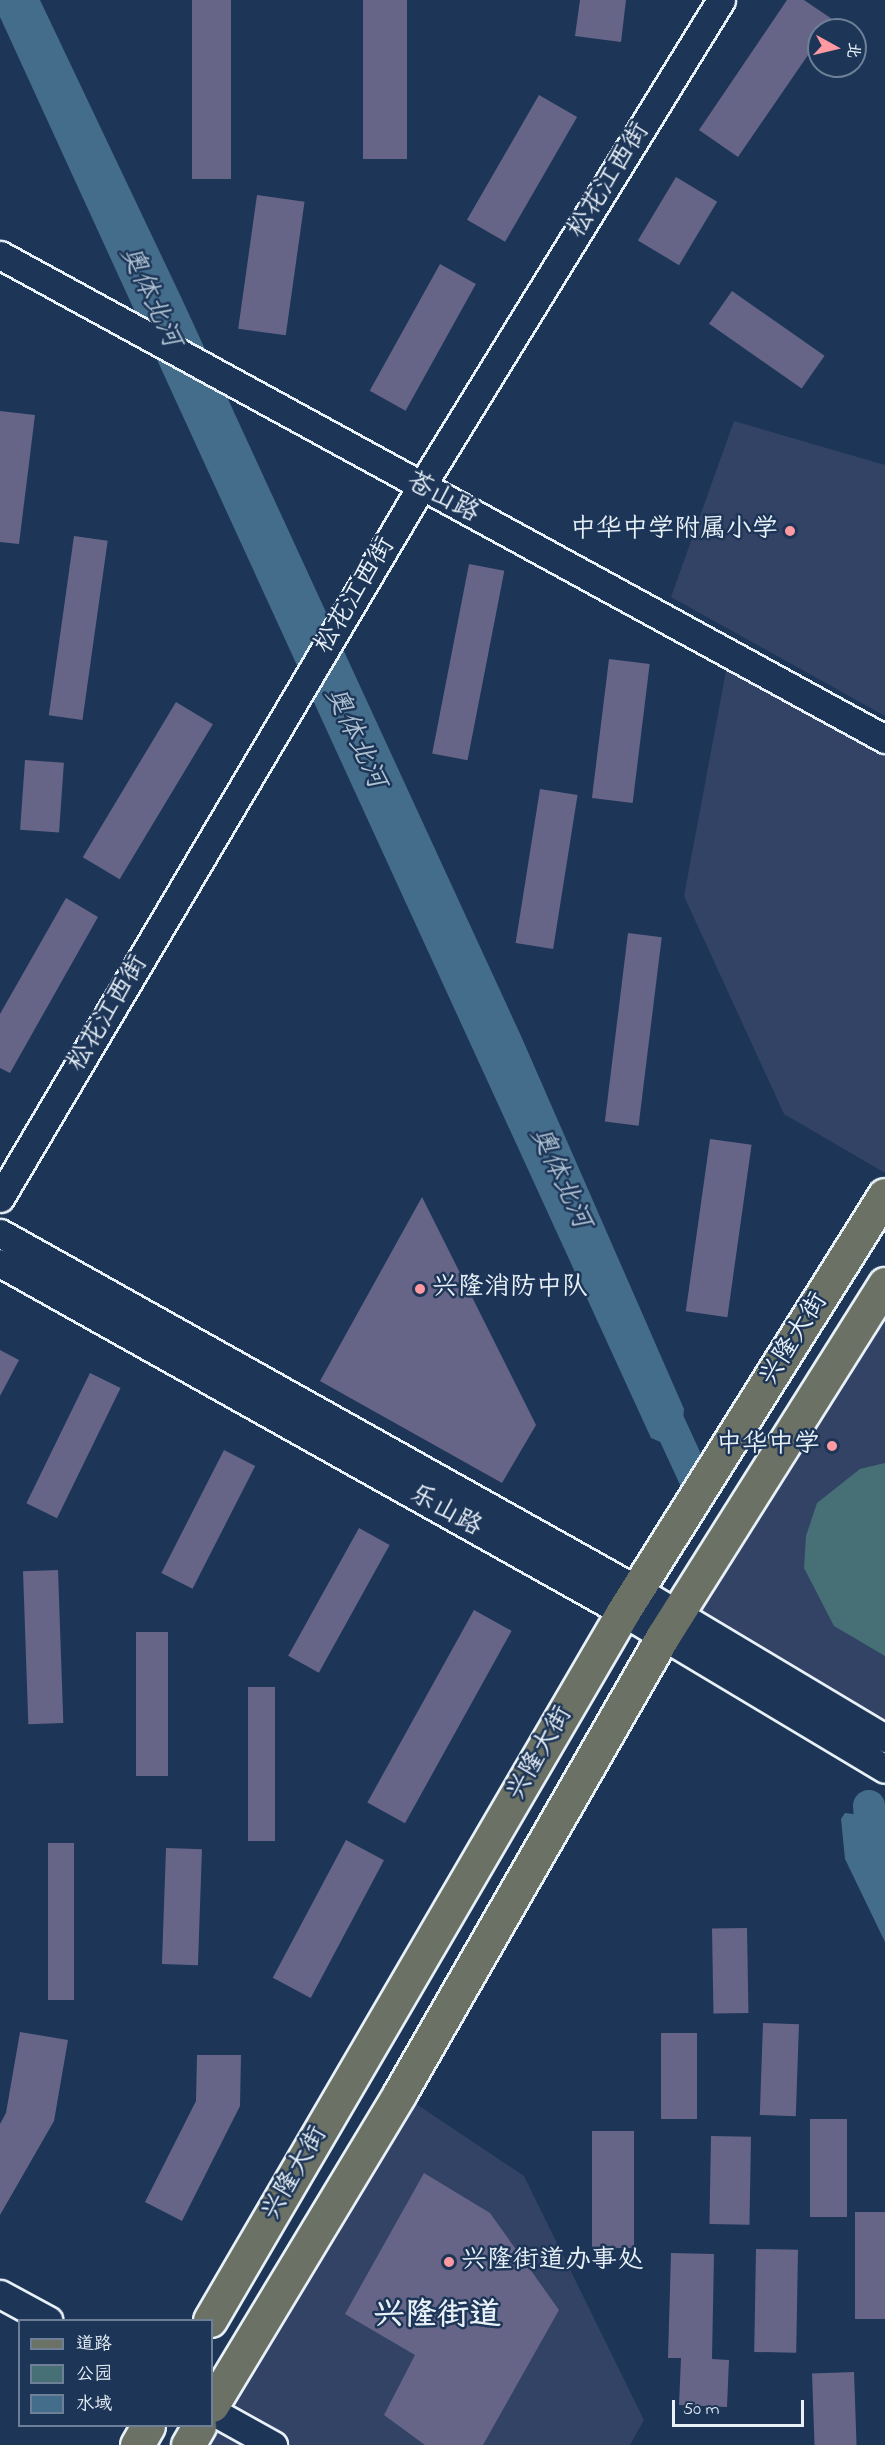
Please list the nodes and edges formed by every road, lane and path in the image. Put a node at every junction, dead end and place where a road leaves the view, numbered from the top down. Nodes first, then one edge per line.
1 (722, 0) edge
2 (0, 239) edge
3 (0, 255) edge
4 (140, 326) junction
5 (425, 480) junction
6 (885, 721) edge
7 (885, 739) edge
8 (885, 1195) edge
9 (0, 1198) edge
10 (0, 1233) edge
11 (0, 1263) edge
12 (885, 1284) edge
13 (631, 1601) junction
14 (671, 1626) junction
15 (885, 1738) edge
16 (885, 1769) edge
17 (0, 2294) edge
18 (46, 2319) edge
19 (211, 2319) edge
20 (213, 2403) edge
21 (213, 2412) edge
22 (147, 2427) edge
23 (198, 2427) edge
24 (137, 2445) edge
25 (188, 2445) edge
26 (273, 2445) edge

1 - 5 street, 松花江西街
2 - 4 street, 苍山路
3 - 4 street, 苍山路
4 - 5 street, 苍山路
5 - 6 street, 苍山路
5 - 7 street, 苍山路
5 - 9 street, 松花江西街
8 - 13 main road, 兴隆大街
10 - 13 street, 乐山路
11 - 13 street, 乐山路
12 - 14 main road, 兴隆大街
13 - 14 street, 乐山路
13 - 19 main road, 兴隆大街
14 - 15 street, 乐山路
14 - 16 street, 乐山路
14 - 20 main road, 兴隆大街
17 - 18 street
21 - 26 street
22 - 24 main road
23 - 25 main road

